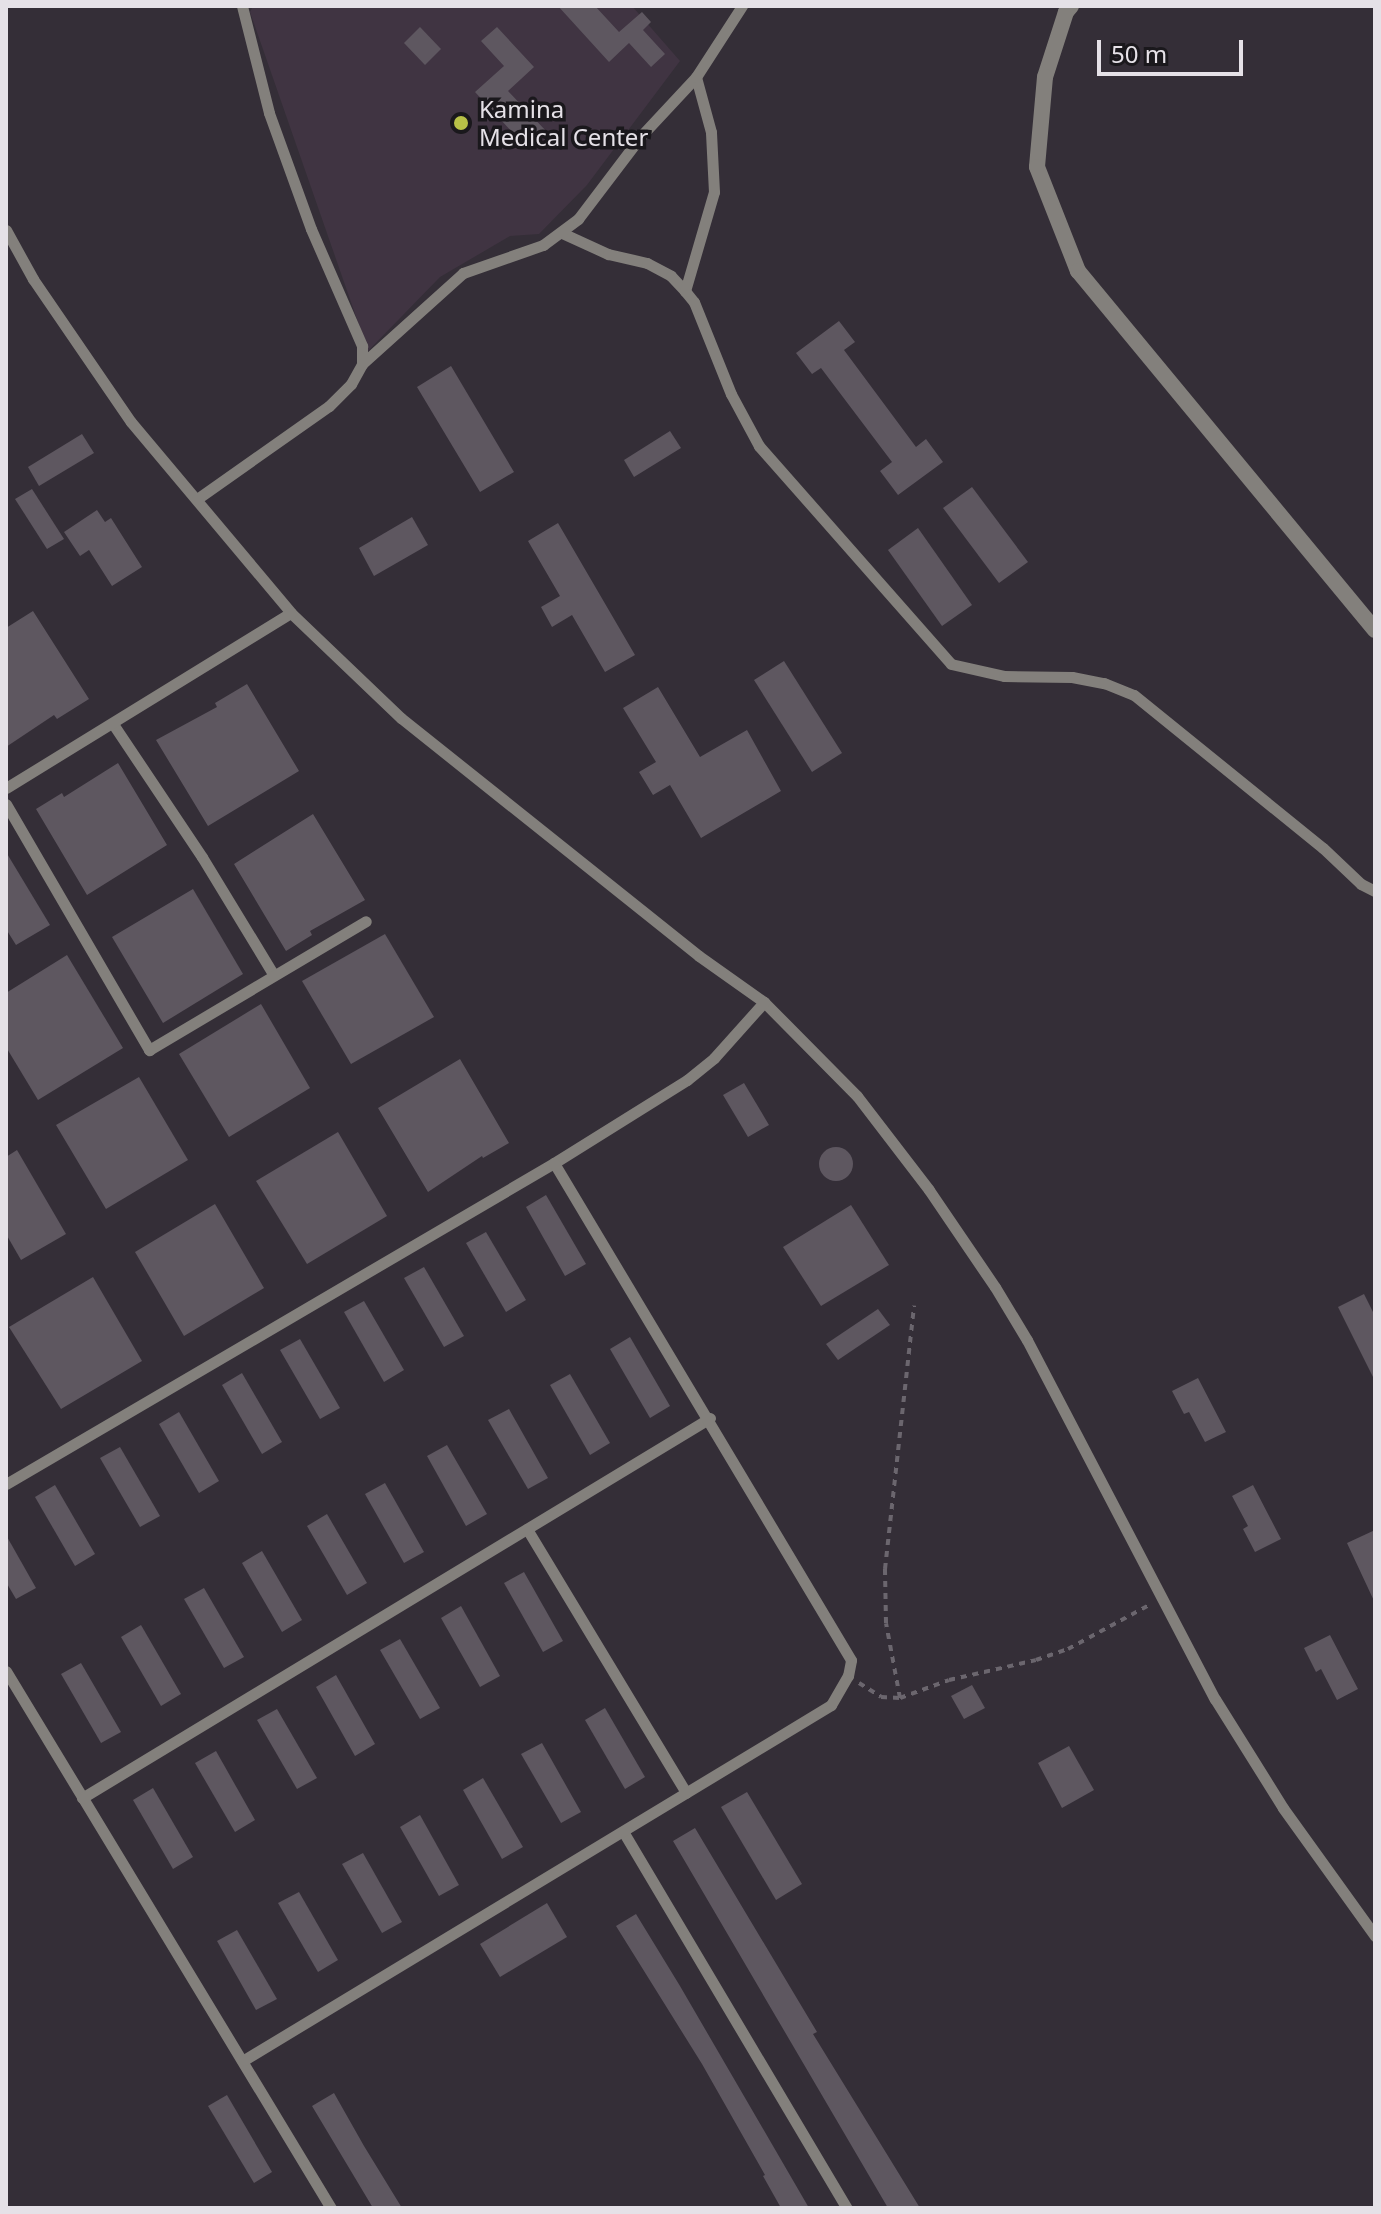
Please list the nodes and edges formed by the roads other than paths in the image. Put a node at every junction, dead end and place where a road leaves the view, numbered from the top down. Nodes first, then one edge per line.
1 (242, 6) edge
2 (742, 6) edge
3 (1071, 6) edge
4 (696, 77) junction
5 (6, 230) edge
6 (562, 233) junction
7 (685, 291) junction
8 (362, 364) junction
9 (197, 499) junction
10 (291, 613) junction
11 (1375, 630) edge
12 (113, 724) junction
13 (6, 788) edge
14 (6, 804) edge
15 (1375, 891) edge
16 (366, 921) dead end
17 (273, 974) junction
18 (764, 1002) junction
19 (554, 1163) junction
20 (710, 1418) junction
21 (6, 1484) edge
22 (527, 1529) junction
23 (6, 1671) edge
24 (686, 1793) junction
25 (82, 1798) junction
26 (624, 1833) junction
27 (1375, 1936) edge
28 (244, 2060) junction
29 (331, 2208) edge
30 (847, 2208) edge

1 - 8 lane
2 - 4 lane
3 - 11 street
4 - 6 lane
4 - 7 lane
5 - 9 lane
6 - 7 lane
6 - 8 lane
7 - 15 lane
8 - 9 lane
9 - 10 lane
10 - 12 lane
10 - 18 lane
12 - 13 lane
12 - 17 lane
14 - 17 lane
16 - 17 lane
18 - 19 lane
18 - 27 lane
19 - 20 lane
19 - 21 lane
20 - 22 lane
20 - 24 lane
22 - 24 lane
22 - 25 lane
23 - 25 lane
24 - 26 lane
25 - 28 lane
26 - 28 lane
26 - 30 lane
28 - 29 lane

